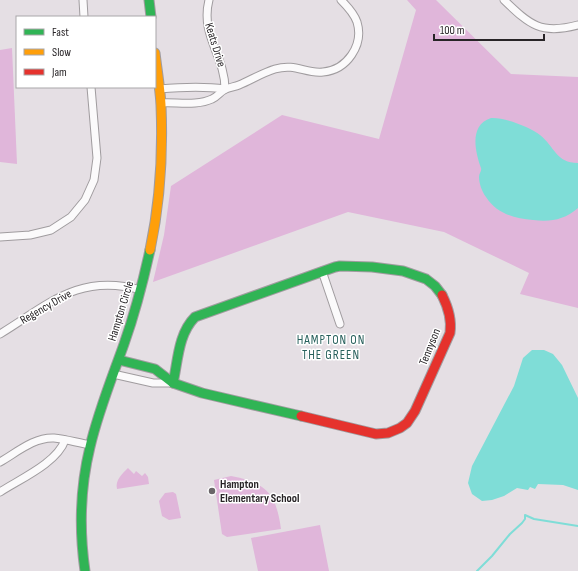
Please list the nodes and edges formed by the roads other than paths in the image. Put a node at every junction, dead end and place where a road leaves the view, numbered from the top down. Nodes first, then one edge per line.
1 (83, 0) edge
2 (149, 0) edge
3 (209, 0) edge
4 (341, 0) edge
5 (504, 0) edge
6 (84, 16) edge
7 (151, 16) edge
8 (578, 25) edge
9 (156, 62) edge
10 (91, 88) edge
11 (159, 89) junction
12 (225, 89) junction
13 (161, 103) junction
14 (0, 237) edge
15 (322, 271) junction
16 (141, 290) junction
17 (340, 324) dead end
18 (0, 334) edge
19 (118, 360) junction
20 (113, 374) junction
21 (173, 383) junction
22 (65, 440) junction
23 (91, 445) junction
24 (0, 462) edge
25 (0, 492) edge
26 (84, 571) edge

1 - 6 street
2 - 7 street
3 - 12 street, Keats Drive
4 - 12 street
5 - 8 street
9 - 11 street, Hampton Circle
10 - 14 street
11 - 12 street
11 - 13 street, Hampton Circle
12 - 13 street
13 - 16 street, Hampton Circle
15 - 17 street
15 - 21 street, Tennyson
15 - 21 street, Tennyson
16 - 18 street, Regency Drive
16 - 19 street, Hampton Circle
19 - 20 street, Hampton Circle
19 - 21 street, Tennyson
20 - 21 street, Tennyson
20 - 23 street, Hampton Circle
22 - 23 street
22 - 24 street
22 - 25 street
23 - 26 street, Hampton Circle

